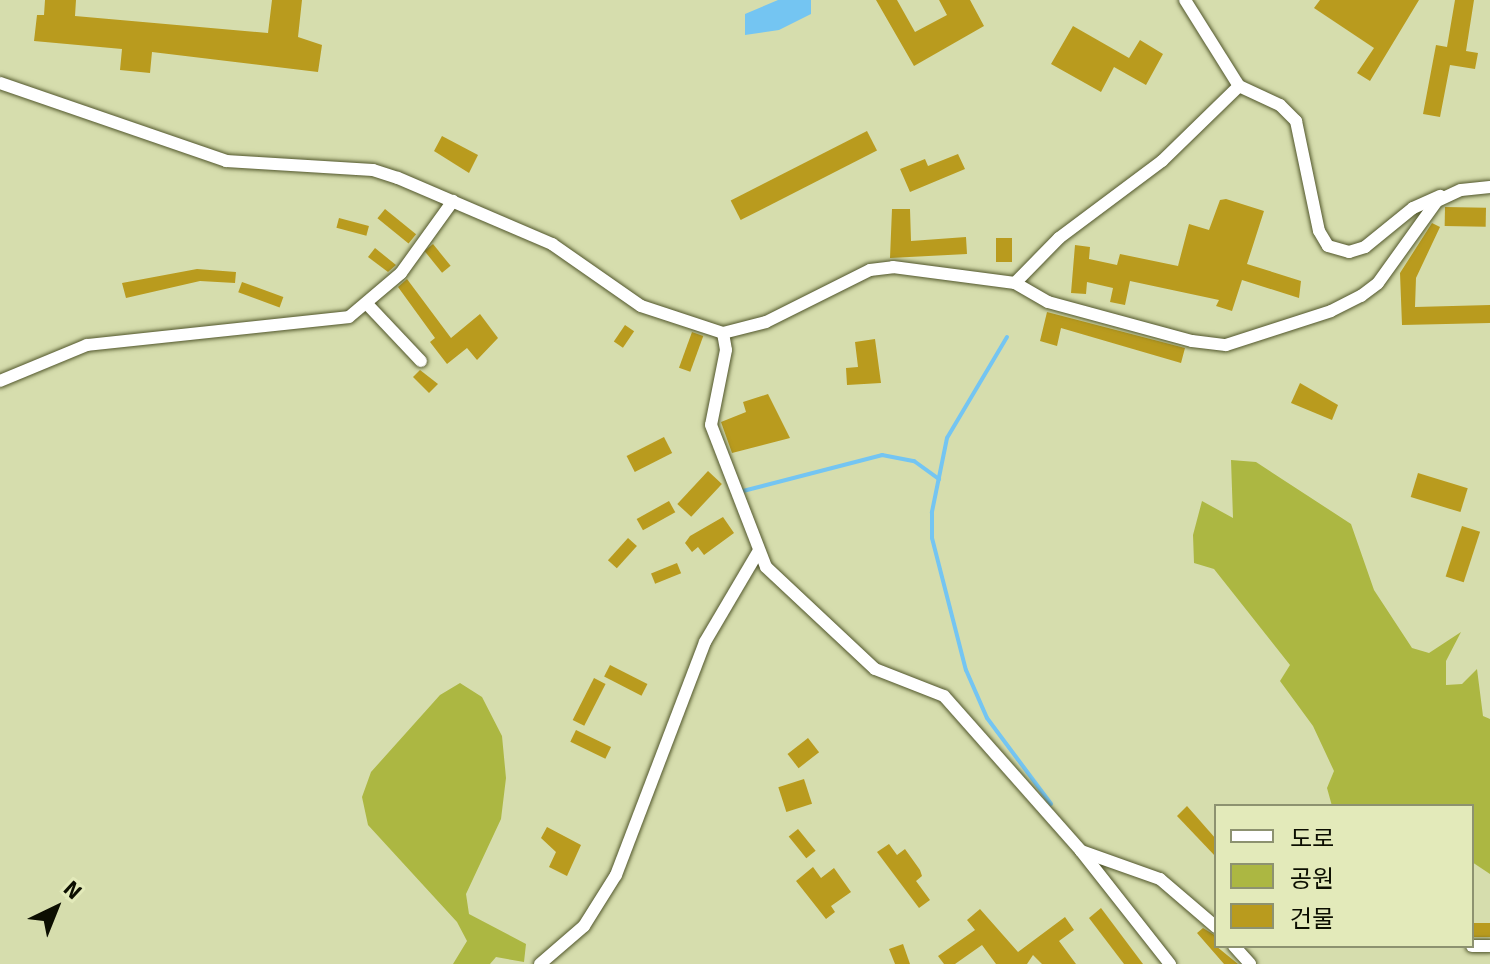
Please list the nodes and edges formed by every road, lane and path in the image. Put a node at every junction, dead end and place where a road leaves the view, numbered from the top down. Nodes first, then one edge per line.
1 (1185, 0) edge
2 (0, 83) edge
3 (1239, 86) junction
4 (1490, 187) edge
5 (1447, 194) junction
6 (453, 201) junction
7 (1015, 283) junction
8 (368, 305) junction
9 (723, 333) junction
10 (421, 361) dead end
11 (0, 381) edge
12 (758, 552) junction
13 (1081, 851) junction
14 (1214, 925) edge
15 (1236, 948) edge
16 (540, 964) edge
17 (1170, 964) edge
18 (1250, 964) edge

1 - 3 street
2 - 6 street
3 - 5 street
3 - 7 street
4 - 5 street
5 - 7 street
6 - 8 street
6 - 9 street
7 - 9 street
8 - 10 street
8 - 11 street
9 - 12 street
12 - 13 street
12 - 16 street
13 - 14 street
13 - 17 street
15 - 18 street

